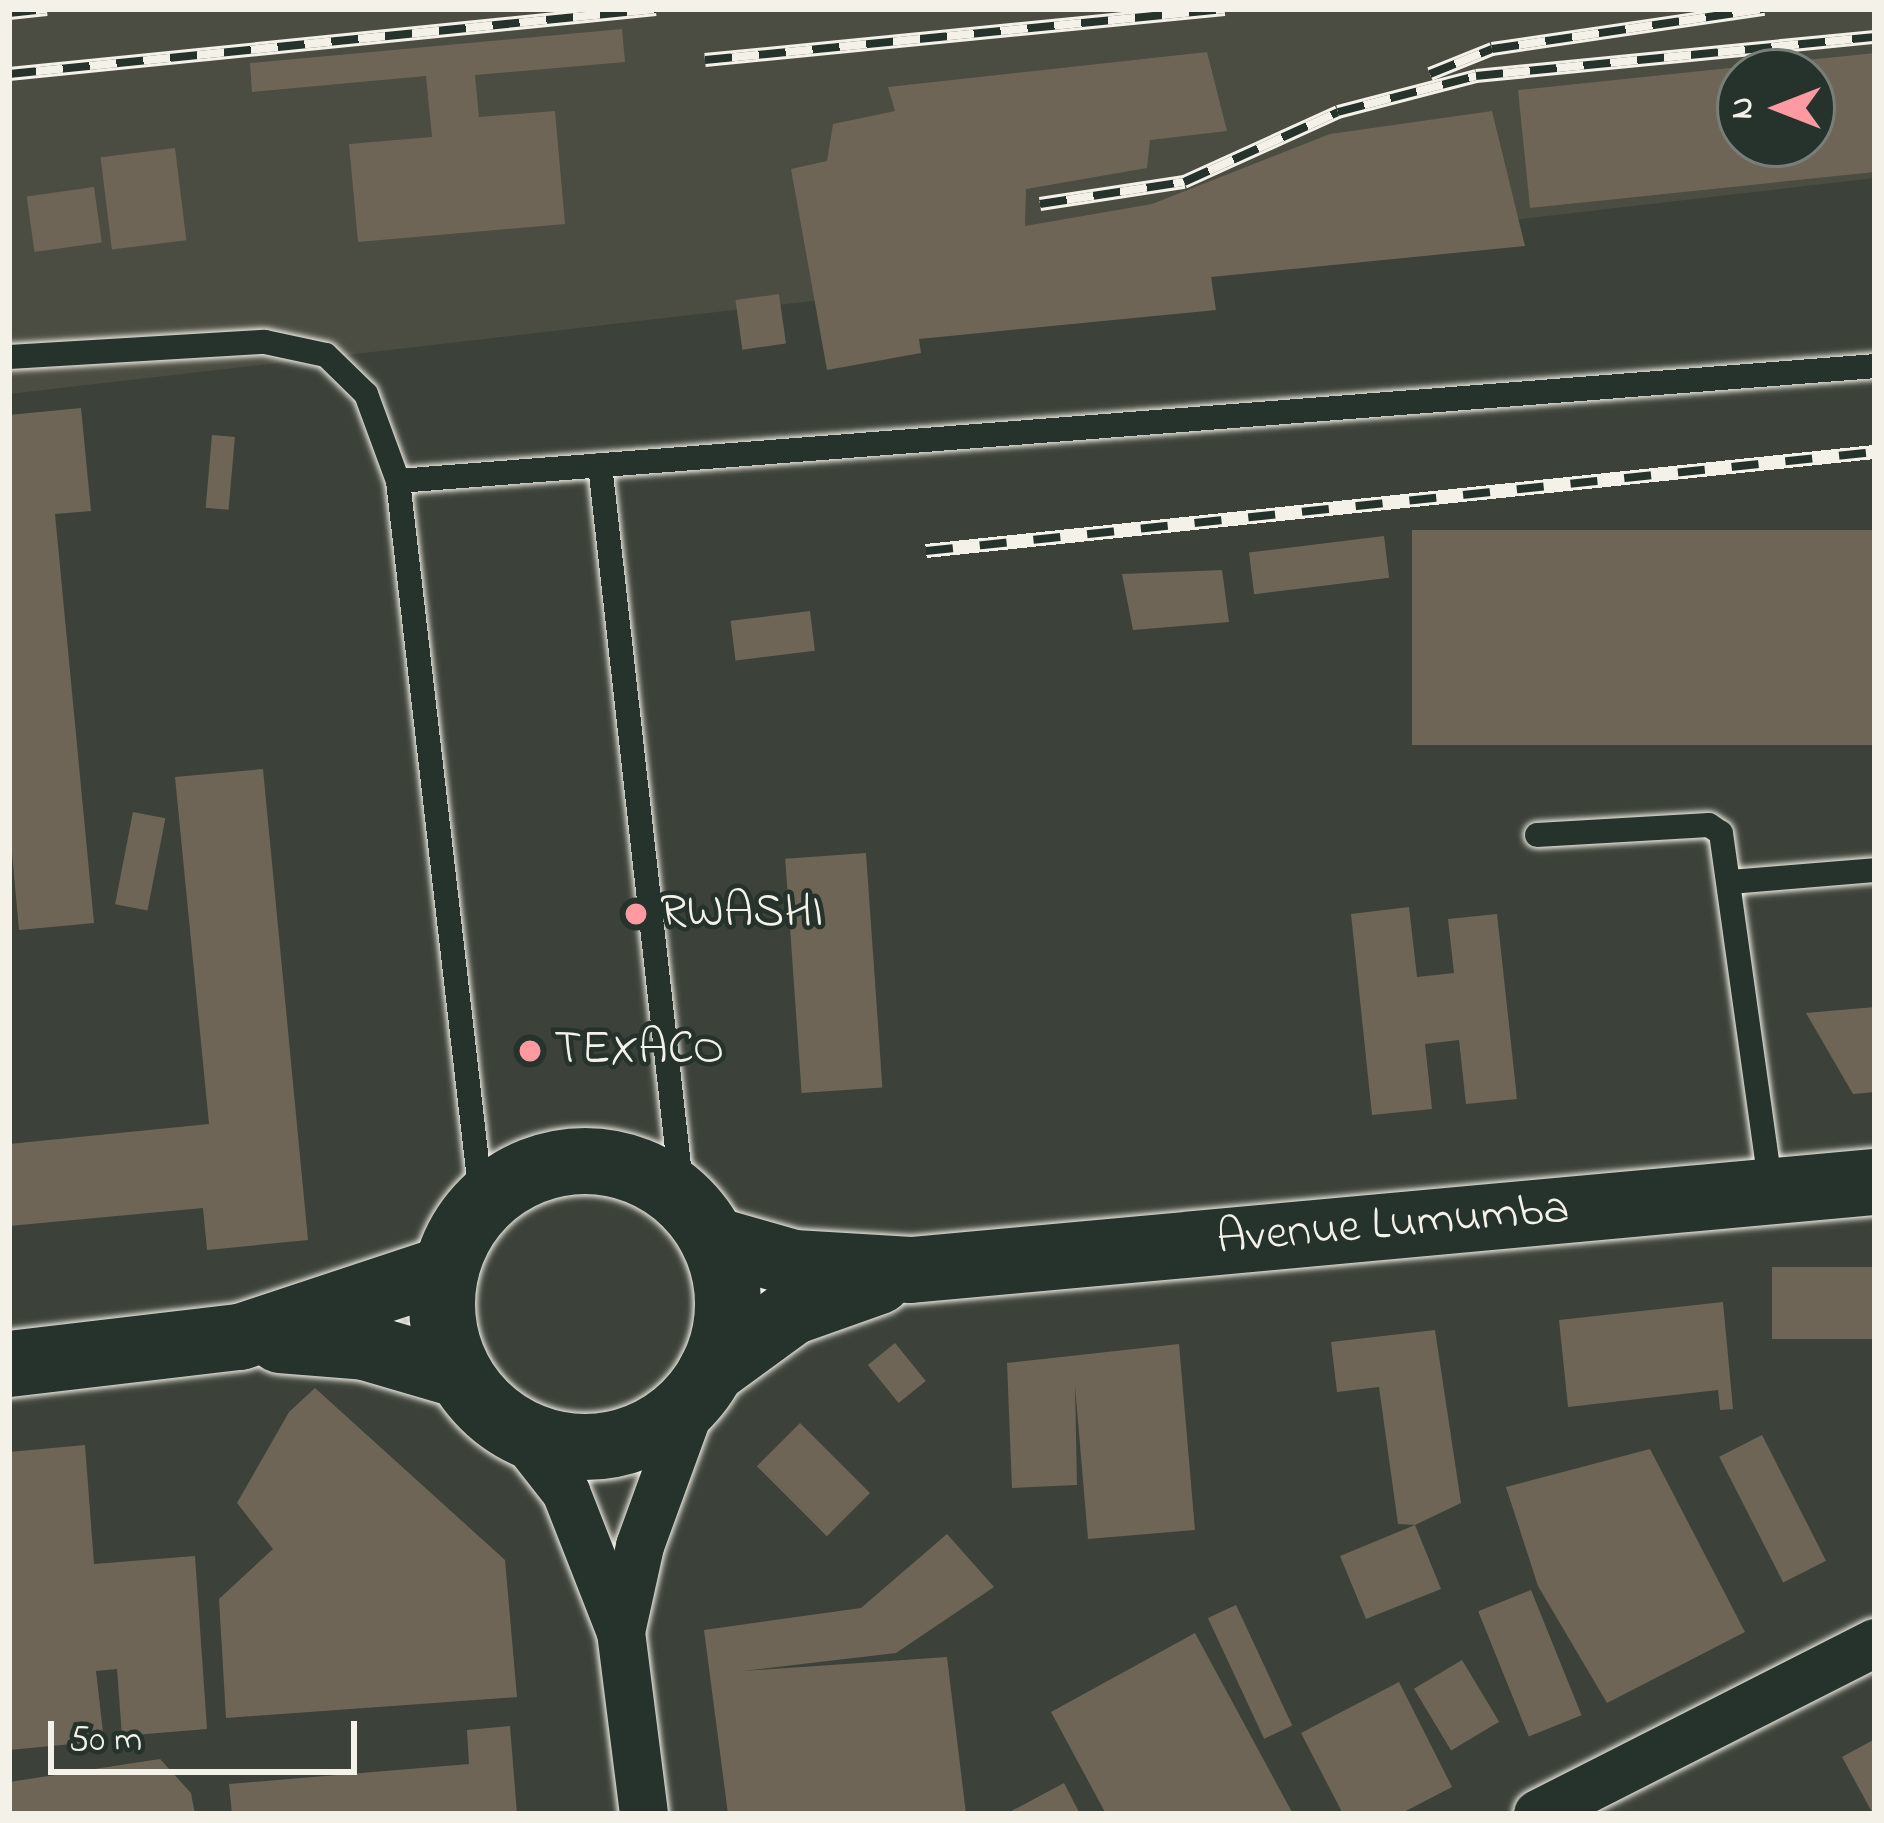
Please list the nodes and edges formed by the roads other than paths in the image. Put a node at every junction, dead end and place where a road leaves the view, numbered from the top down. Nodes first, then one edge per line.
1 (9, 357) edge
2 (1875, 366) edge
3 (600, 465) junction
4 (398, 481) junction
5 (1537, 835) dead end
6 (1875, 869) edge
7 (1730, 882) junction
8 (1875, 1182) edge
9 (1771, 1190) junction
10 (482, 1205) junction
11 (698, 1221) junction
12 (446, 1269) junction
13 (911, 1270) junction
14 (240, 1337) junction
15 (9, 1364) edge
16 (460, 1375) junction
17 (703, 1383) junction
18 (518, 1431) junction
19 (621, 1632) junction
20 (1875, 1643) edge
21 (644, 1814) edge
22 (1538, 1814) edge

1 - 4 lane
2 - 3 lane
3 - 4 lane
3 - 11 lane
4 - 10 lane
5 - 7 lane
6 - 7 lane
7 - 9 lane
8 - 9 main road, Avenue Lumumba
9 - 13 main road, Avenue Lumumba
10 - 11 main road
10 - 12 main road
11 - 13 main road
11 - 17 main road
12 - 14 main road
12 - 16 main road
13 - 17 main road
14 - 15 main road
14 - 16 main road
16 - 18 main road
17 - 18 main road
17 - 19 street
18 - 19 street
19 - 21 street
20 - 22 street

